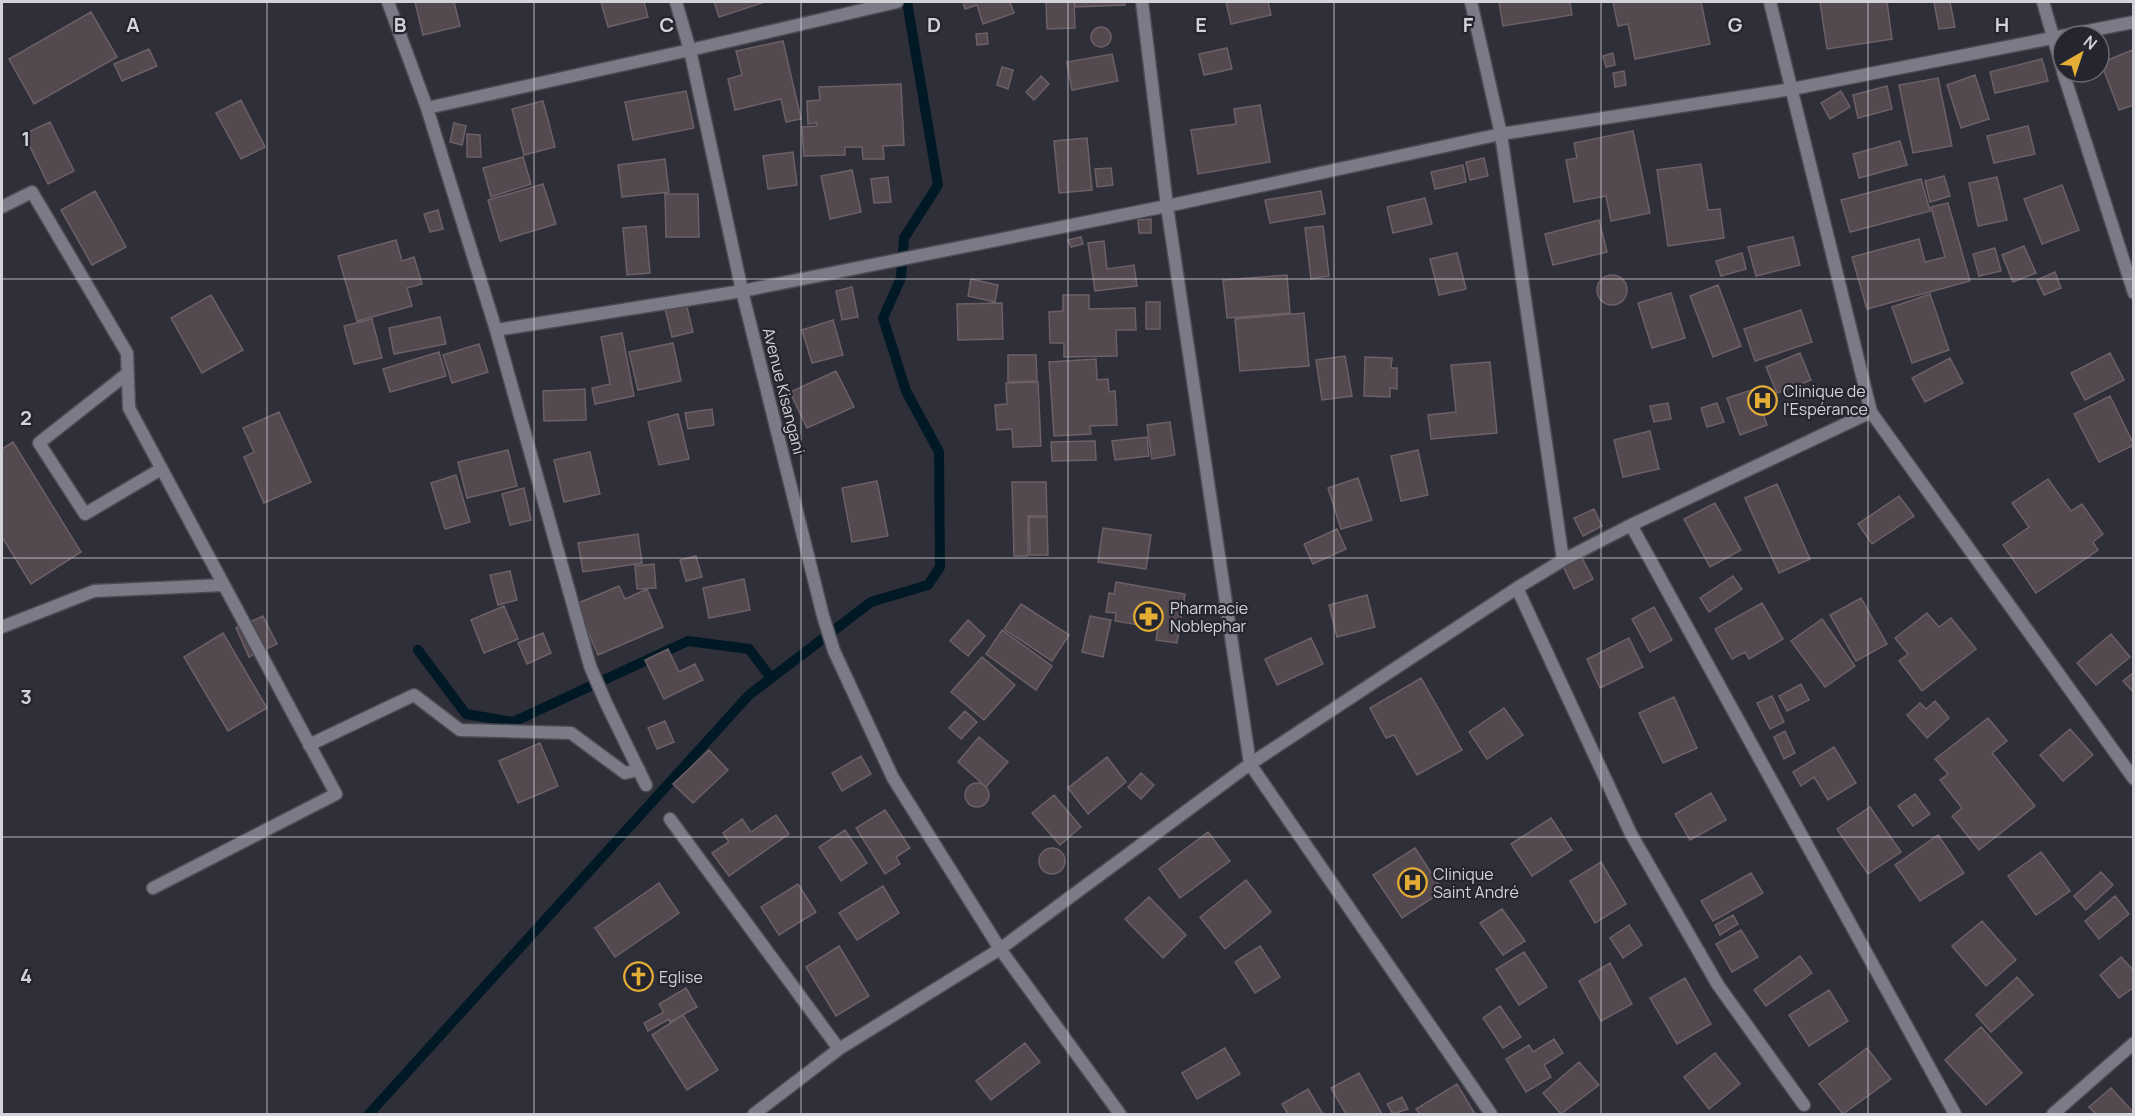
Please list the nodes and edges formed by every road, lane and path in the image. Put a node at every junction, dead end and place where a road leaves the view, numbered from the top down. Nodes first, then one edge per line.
1 (388, 2) edge
2 (676, 2) edge
3 (897, 2) edge
4 (1142, 2) edge
5 (1471, 2) edge
6 (1770, 2) edge
7 (2043, 2) edge
8 (2133, 22) edge
9 (2111, 26) edge
10 (2051, 33) edge
11 (2051, 37) edge
12 (690, 50) junction
13 (2067, 84) edge
14 (1792, 89) junction
15 (427, 108) junction
16 (1501, 134) junction
17 (1167, 206) junction
18 (2, 207) edge
19 (742, 291) junction
20 (2133, 293) edge
21 (496, 330) junction
22 (128, 373) junction
23 (1871, 412) junction
24 (161, 468) junction
25 (1631, 525) junction
26 (1563, 560) junction
27 (223, 585) junction
28 (1517, 588) junction
29 (2, 627) edge
30 (309, 745) junction
31 (1250, 764) junction
32 (639, 770) junction
33 (2133, 779) edge
34 (646, 785) dead end
35 (670, 819) dead end
36 (153, 888) dead end
37 (1000, 949) junction
38 (2133, 1043) edge
39 (838, 1049) junction
40 (1804, 1105) dead end
41 (754, 1114) edge
42 (1120, 1114) edge
43 (1491, 1114) edge
44 (1955, 1114) edge
45 (2053, 1114) edge

1 - 15 street
2 - 12 street, Avenue Kisangani
3 - 12 street
4 - 17 street
5 - 16 street
6 - 14 street
7 - 10 street
8 - 9 street
11 - 14 street
12 - 15 street
12 - 19 street, Avenue Kisangani
13 - 20 street
14 - 16 street
14 - 23 street
15 - 21 street
16 - 17 street
16 - 26 street
17 - 19 street
17 - 31 street
18 - 22 street
19 - 21 street
19 - 37 street, Avenue Kisangani
21 - 32 street
22 - 24 street
22 - 24 street
23 - 25 street
23 - 33 street
24 - 27 street
25 - 26 street
25 - 44 street
26 - 28 street
27 - 29 street
27 - 30 street
28 - 31 street
28 - 40 street
30 - 32 street
30 - 36 street
31 - 37 street
31 - 43 street
32 - 34 street
35 - 39 street
37 - 39 street
37 - 42 street, Avenue Kisangani
38 - 45 street
39 - 41 street

